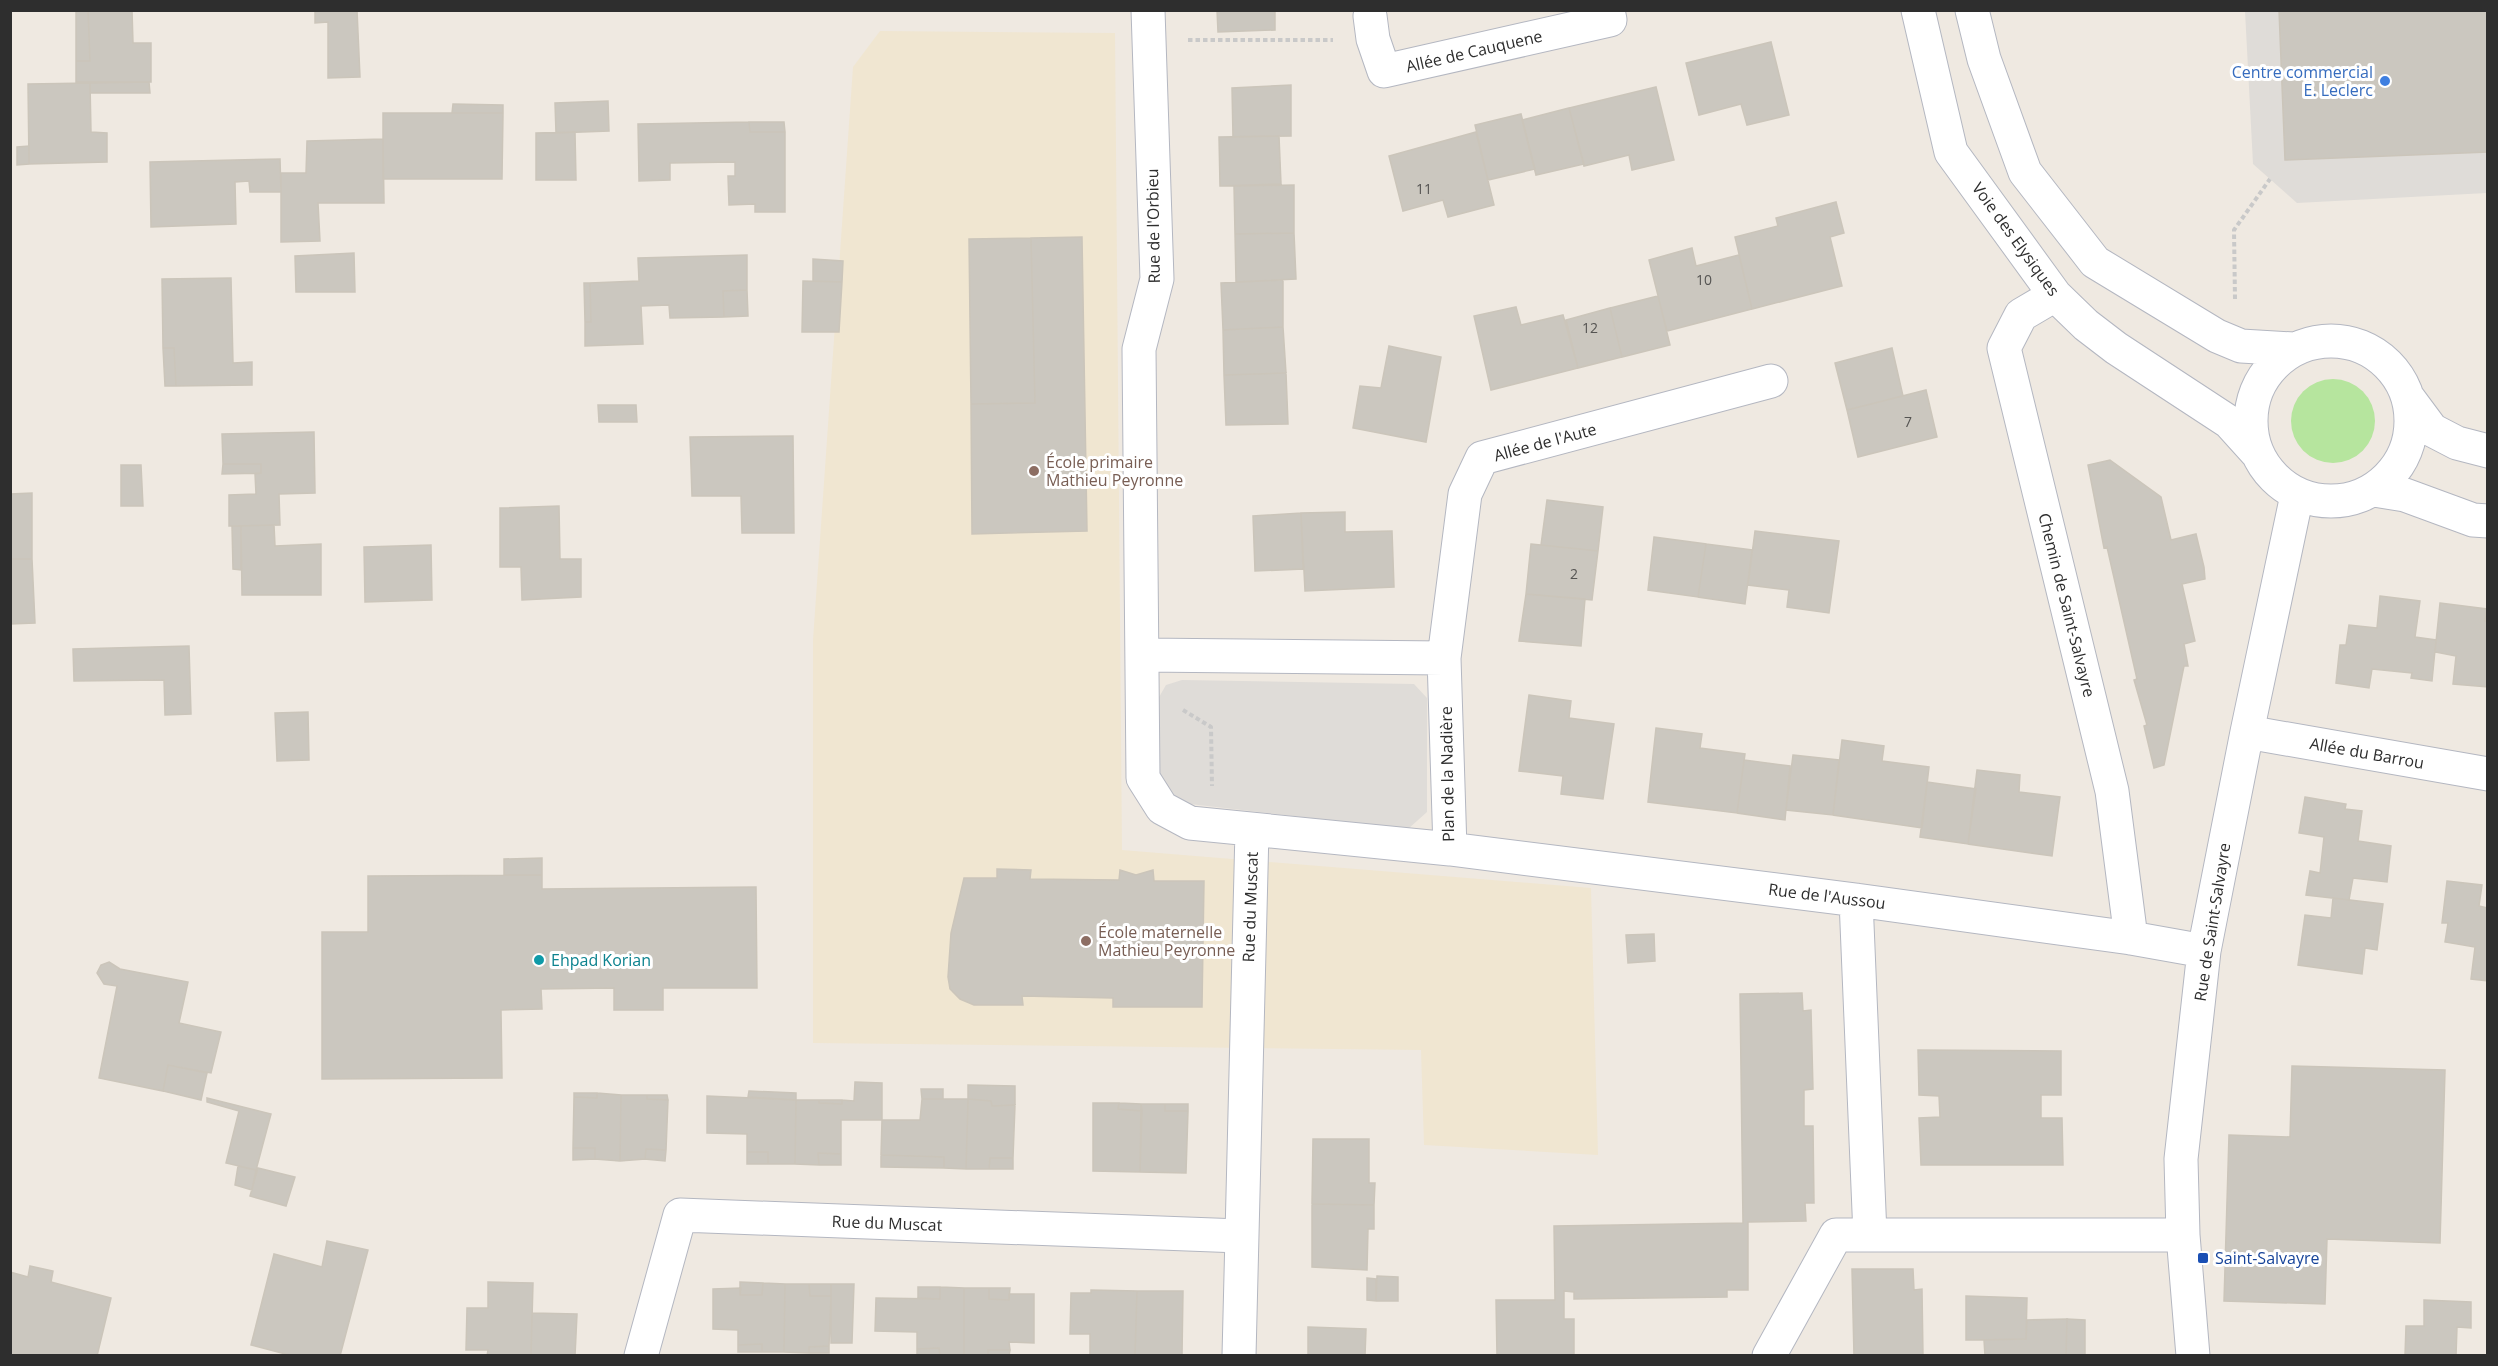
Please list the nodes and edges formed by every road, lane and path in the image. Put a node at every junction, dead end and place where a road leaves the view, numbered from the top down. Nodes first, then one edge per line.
1 (1608, 10) edge
2 (1918, 10) edge
3 (1971, 10) edge
4 (1148, 26) edge
5 (1371, 28) joint
6 (2055, 295) junction
7 (2294, 350) junction
8 (1771, 381) dead end
9 (2409, 399) junction
10 (2487, 451) edge
11 (2257, 453) junction
12 (2374, 490) junction
13 (2297, 495) junction
14 (2487, 521) edge
15 (1142, 655) junction
16 (1444, 658) junction
17 (1143, 691) junction
18 (2247, 732) junction
19 (2487, 774) edge
20 (1212, 825) junction
21 (1252, 830) junction
22 (1450, 849) junction
23 (1856, 900) junction
24 (2131, 938) junction
25 (2204, 951) junction
26 (1870, 1235) junction
27 (2183, 1235) junction
28 (1240, 1236) junction
29 (641, 1356) edge
30 (1239, 1356) edge
31 (1769, 1356) edge
32 (2193, 1356) edge

1 - 5 street, Allée de Cauquene
2 - 6 street, Voie des Elysiques
3 - 7 street
4 - 5 path
4 - 15 street, Rue de l'Orbieu
6 - 11 street, Voie des Elysiques
6 - 24 street, Chemin de Saint-Salvayre
7 - 9 street
7 - 11 street
8 - 16 street, Allée de l'Aute
9 - 10 street
9 - 12 street
11 - 13 street
12 - 13 street
12 - 14 street
13 - 18 street, Rue de Saint-Salvayre
15 - 16 street
15 - 17 street, Plan de la Nadière
16 - 22 street, Plan de la Nadière
17 - 20 path
17 - 20 street, Plan de la Nadière
18 - 19 street, Allée du Barrou
18 - 25 street, Rue de Saint-Salvayre
20 - 21 street, Plan de la Nadière
21 - 22 street, Plan de la Nadière
21 - 28 street, Rue du Muscat
22 - 23 street, Rue de l'Aussou
23 - 24 street, Rue de l'Aussou
23 - 26 street
24 - 25 street, Rue de l'Aussou
25 - 27 street, Rue de Saint-Salvayre
26 - 27 street
26 - 31 street
27 - 32 street, Rue de Saint-Salvayre
28 - 29 street, Rue du Muscat
28 - 30 street, Rue du Muscat

